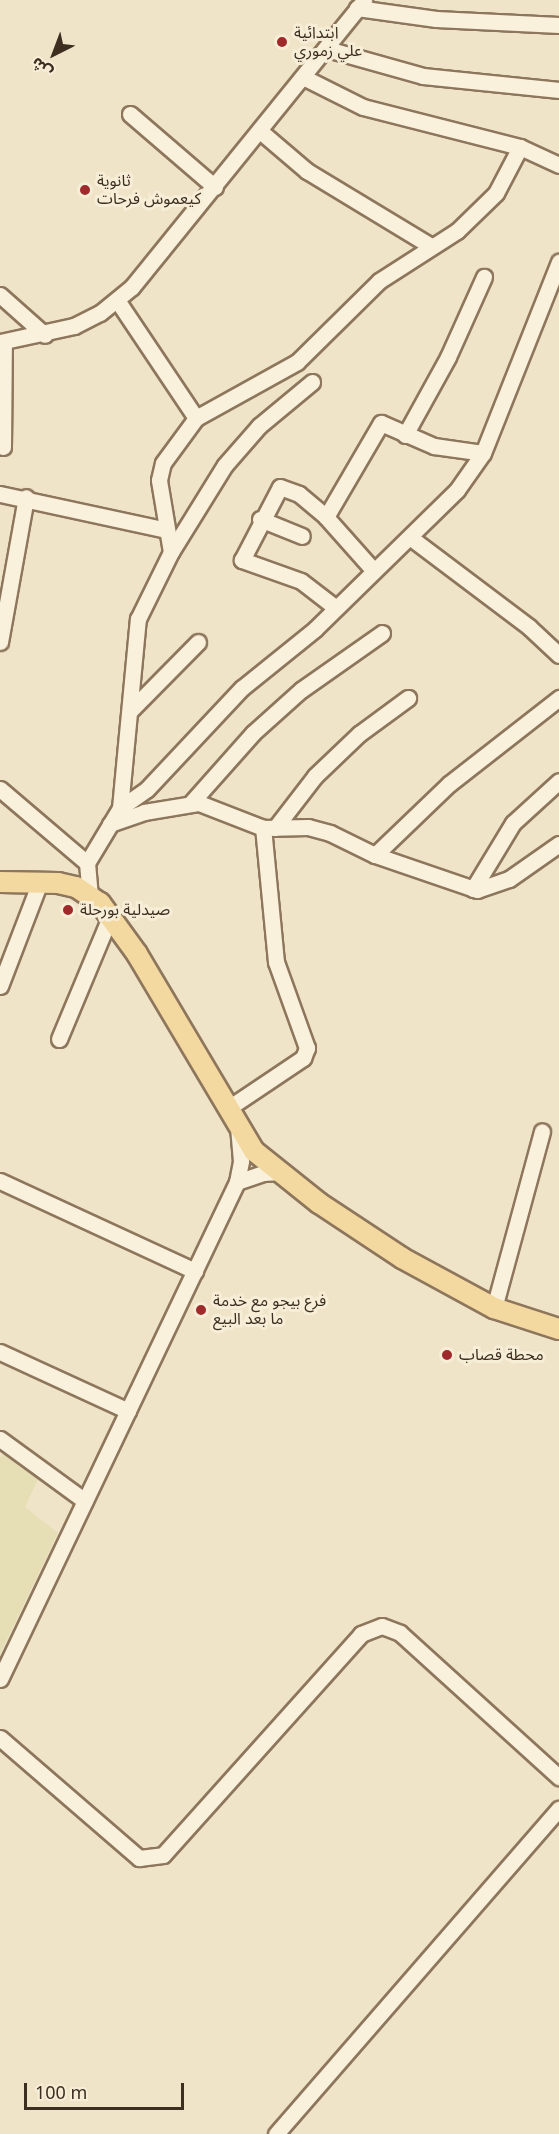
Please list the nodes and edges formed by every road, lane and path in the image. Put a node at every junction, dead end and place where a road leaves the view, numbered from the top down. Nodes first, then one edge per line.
1 (361, 4) edge
2 (559, 26) edge
3 (327, 50) junction
4 (303, 77) junction
5 (559, 90) edge
6 (130, 114) dead end
7 (260, 131) junction
8 (520, 147) junction
9 (559, 165) edge
10 (215, 188) junction
11 (430, 246) junction
12 (559, 262) edge
13 (484, 277) dead end
14 (0, 295) edge
15 (117, 300) junction
16 (45, 335) junction
17 (2, 342) edge
18 (312, 382) dead end
19 (196, 418) junction
20 (405, 435) junction
21 (3, 447) dead end
22 (483, 453) junction
23 (0, 494) edge
24 (26, 497) junction
25 (326, 517) junction
26 (260, 519) junction
27 (166, 530) junction
28 (302, 536) dead end
29 (411, 537) junction
30 (171, 552) junction
31 (374, 571) junction
32 (336, 608) junction
33 (382, 633) dead end
34 (0, 642) edge
35 (198, 642) dead end
36 (559, 655) edge
37 (408, 698) dead end
38 (559, 698) edge
39 (132, 709) junction
40 (559, 781) edge
41 (0, 789) edge
42 (190, 804) junction
43 (120, 808) junction
44 (111, 824) junction
45 (269, 828) junction
46 (559, 843) edge
47 (375, 855) junction
48 (87, 863) junction
49 (0, 882) edge
50 (40, 882) junction
51 (473, 889) junction
52 (90, 897) junction
53 (110, 917) junction
54 (16, 951) junction
55 (0, 953) edge
56 (0, 986) edge
57 (59, 1039) dead end
58 (227, 1109) junction
59 (238, 1127) junction
60 (542, 1131) dead end
61 (280, 1172) junction
62 (0, 1181) edge
63 (237, 1182) junction
64 (195, 1270) junction
65 (494, 1308) junction
66 (559, 1329) edge
67 (0, 1352) edge
68 (128, 1412) junction
69 (0, 1439) edge
70 (85, 1501) junction
71 (0, 1679) edge
72 (0, 1738) edge
73 (559, 1777) edge
74 (559, 1809) edge
75 (276, 2134) edge

1 - 2 street
1 - 3 street
3 - 4 street
3 - 5 street
4 - 7 street
4 - 8 street
6 - 10 street
7 - 10 street
7 - 11 street
8 - 9 street
8 - 11 street
10 - 15 street
11 - 19 street
12 - 22 street
13 - 20 street
14 - 16 street
15 - 16 street
15 - 19 street
16 - 17 street
17 - 21 street
18 - 30 street
19 - 27 street
20 - 22 street
20 - 25 street
22 - 29 street
23 - 24 street
24 - 27 street
24 - 34 street
25 - 26 street
25 - 31 street
26 - 28 street
26 - 32 street
27 - 30 street
29 - 31 street
29 - 36 street
30 - 39 street
31 - 32 street
32 - 43 street
33 - 42 street
35 - 39 street
37 - 45 street
38 - 47 street
39 - 43 street
40 - 51 street
41 - 48 street
42 - 44 street
42 - 45 street
43 - 44 street
44 - 48 street
45 - 47 street
45 - 58 street
46 - 51 street
47 - 51 street
48 - 52 street
49 - 50 main road
50 - 52 main road
50 - 54 street
52 - 53 main road
53 - 57 street
53 - 58 main road
54 - 55 street
54 - 56 street
58 - 59 main road
59 - 61 main road
59 - 63 street
60 - 65 street
61 - 63 street
61 - 65 main road
62 - 64 street
63 - 64 street
64 - 68 street
65 - 66 main road
67 - 68 street
68 - 70 street
69 - 70 street
70 - 71 street
72 - 73 street
74 - 75 street

